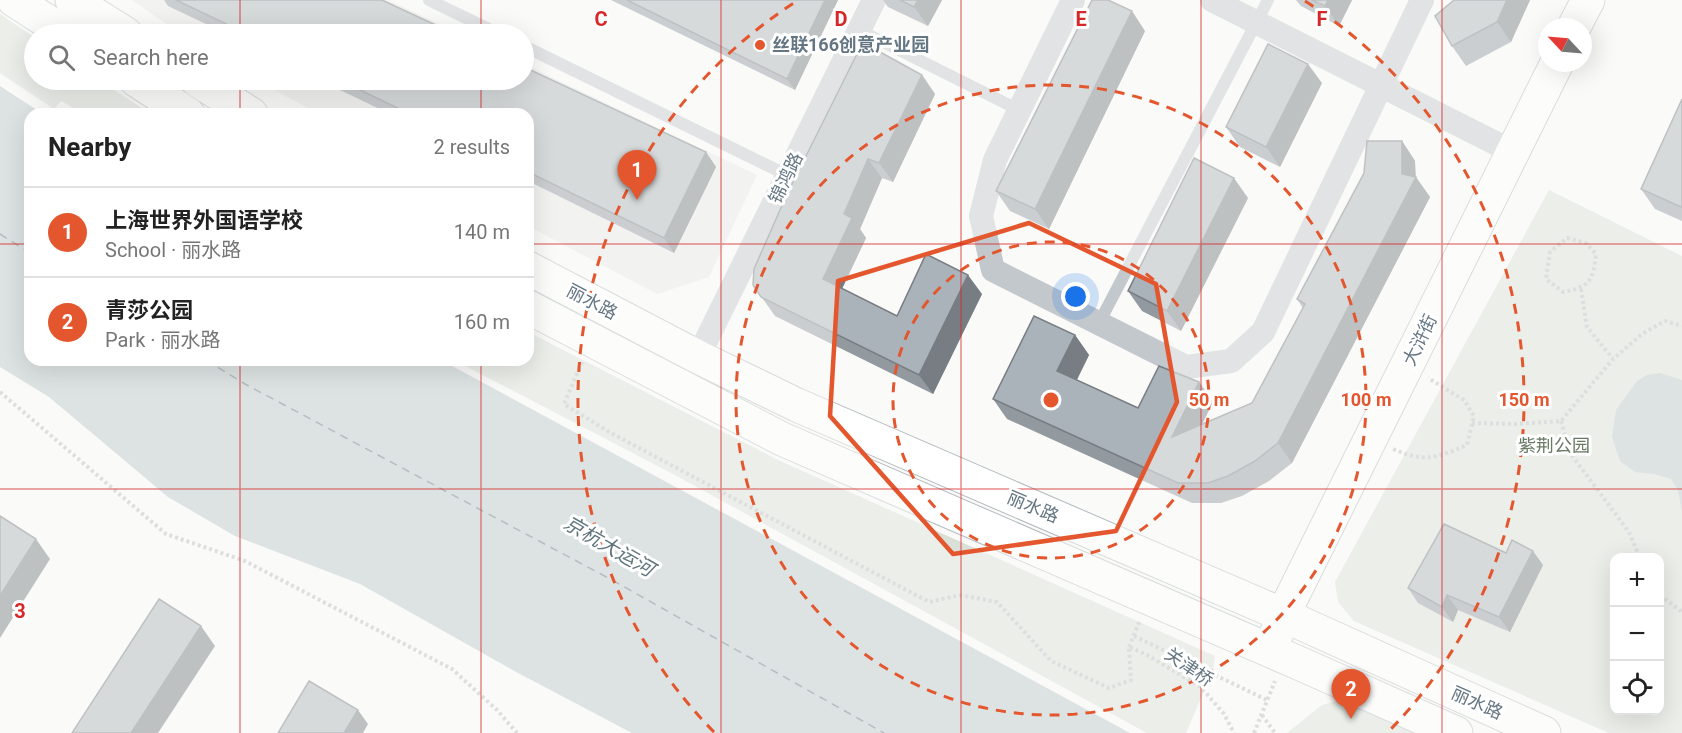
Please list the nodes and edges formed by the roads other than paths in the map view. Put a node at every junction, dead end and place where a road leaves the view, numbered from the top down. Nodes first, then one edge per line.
1 (14, 0) edge
2 (72, 0) edge
3 (429, 0) edge
4 (874, 0) edge
5 (1073, 0) edge
6 (1212, 0) edge
7 (1268, 0) edge
8 (1422, 0) edge
9 (1588, 0) edge
10 (1579, 18) edge
11 (1257, 23) junction
12 (51, 24) edge
13 (110, 24) edge
14 (478, 24) edge
15 (859, 30) junction
16 (534, 51) edge
17 (1553, 72) edge
18 (1382, 85) junction
19 (151, 90) edge
20 (213, 90) edge
21 (179, 108) edge
22 (241, 108) edge
23 (1019, 110) junction
24 (1513, 152) junction
25 (787, 176) junction
26 (534, 271) edge
27 (534, 310) edge
28 (1099, 323) junction
29 (698, 357) junction
30 (1283, 615) junction
31 (1274, 662) junction
32 (1456, 733) edge
33 (1544, 733) edge

1 - 12 main road
2 - 13 main road
3 - 14 lane
4 - 15 street, 锦鸿路
5 - 23 street
6 - 11 street
7 - 11 lane
8 - 18 street
9 - 10 main road
11 - 18 street
11 - 28 lane
15 - 23 lane
15 - 25 street, 锦鸿路
16 - 25 lane
17 - 24 main road, 大浒街
18 - 24 street
18 - 28 street
19 - 21 main road
20 - 22 main road
23 - 28 street
24 - 30 main road, 大浒街
25 - 29 street, 锦鸿路
26 - 29 main road, 丽水路
27 - 31 main road, 丽水路
29 - 30 main road, 丽水路
30 - 31 main road, 大浒街
30 - 33 main road, 丽水路
31 - 32 main road, 丽水路

